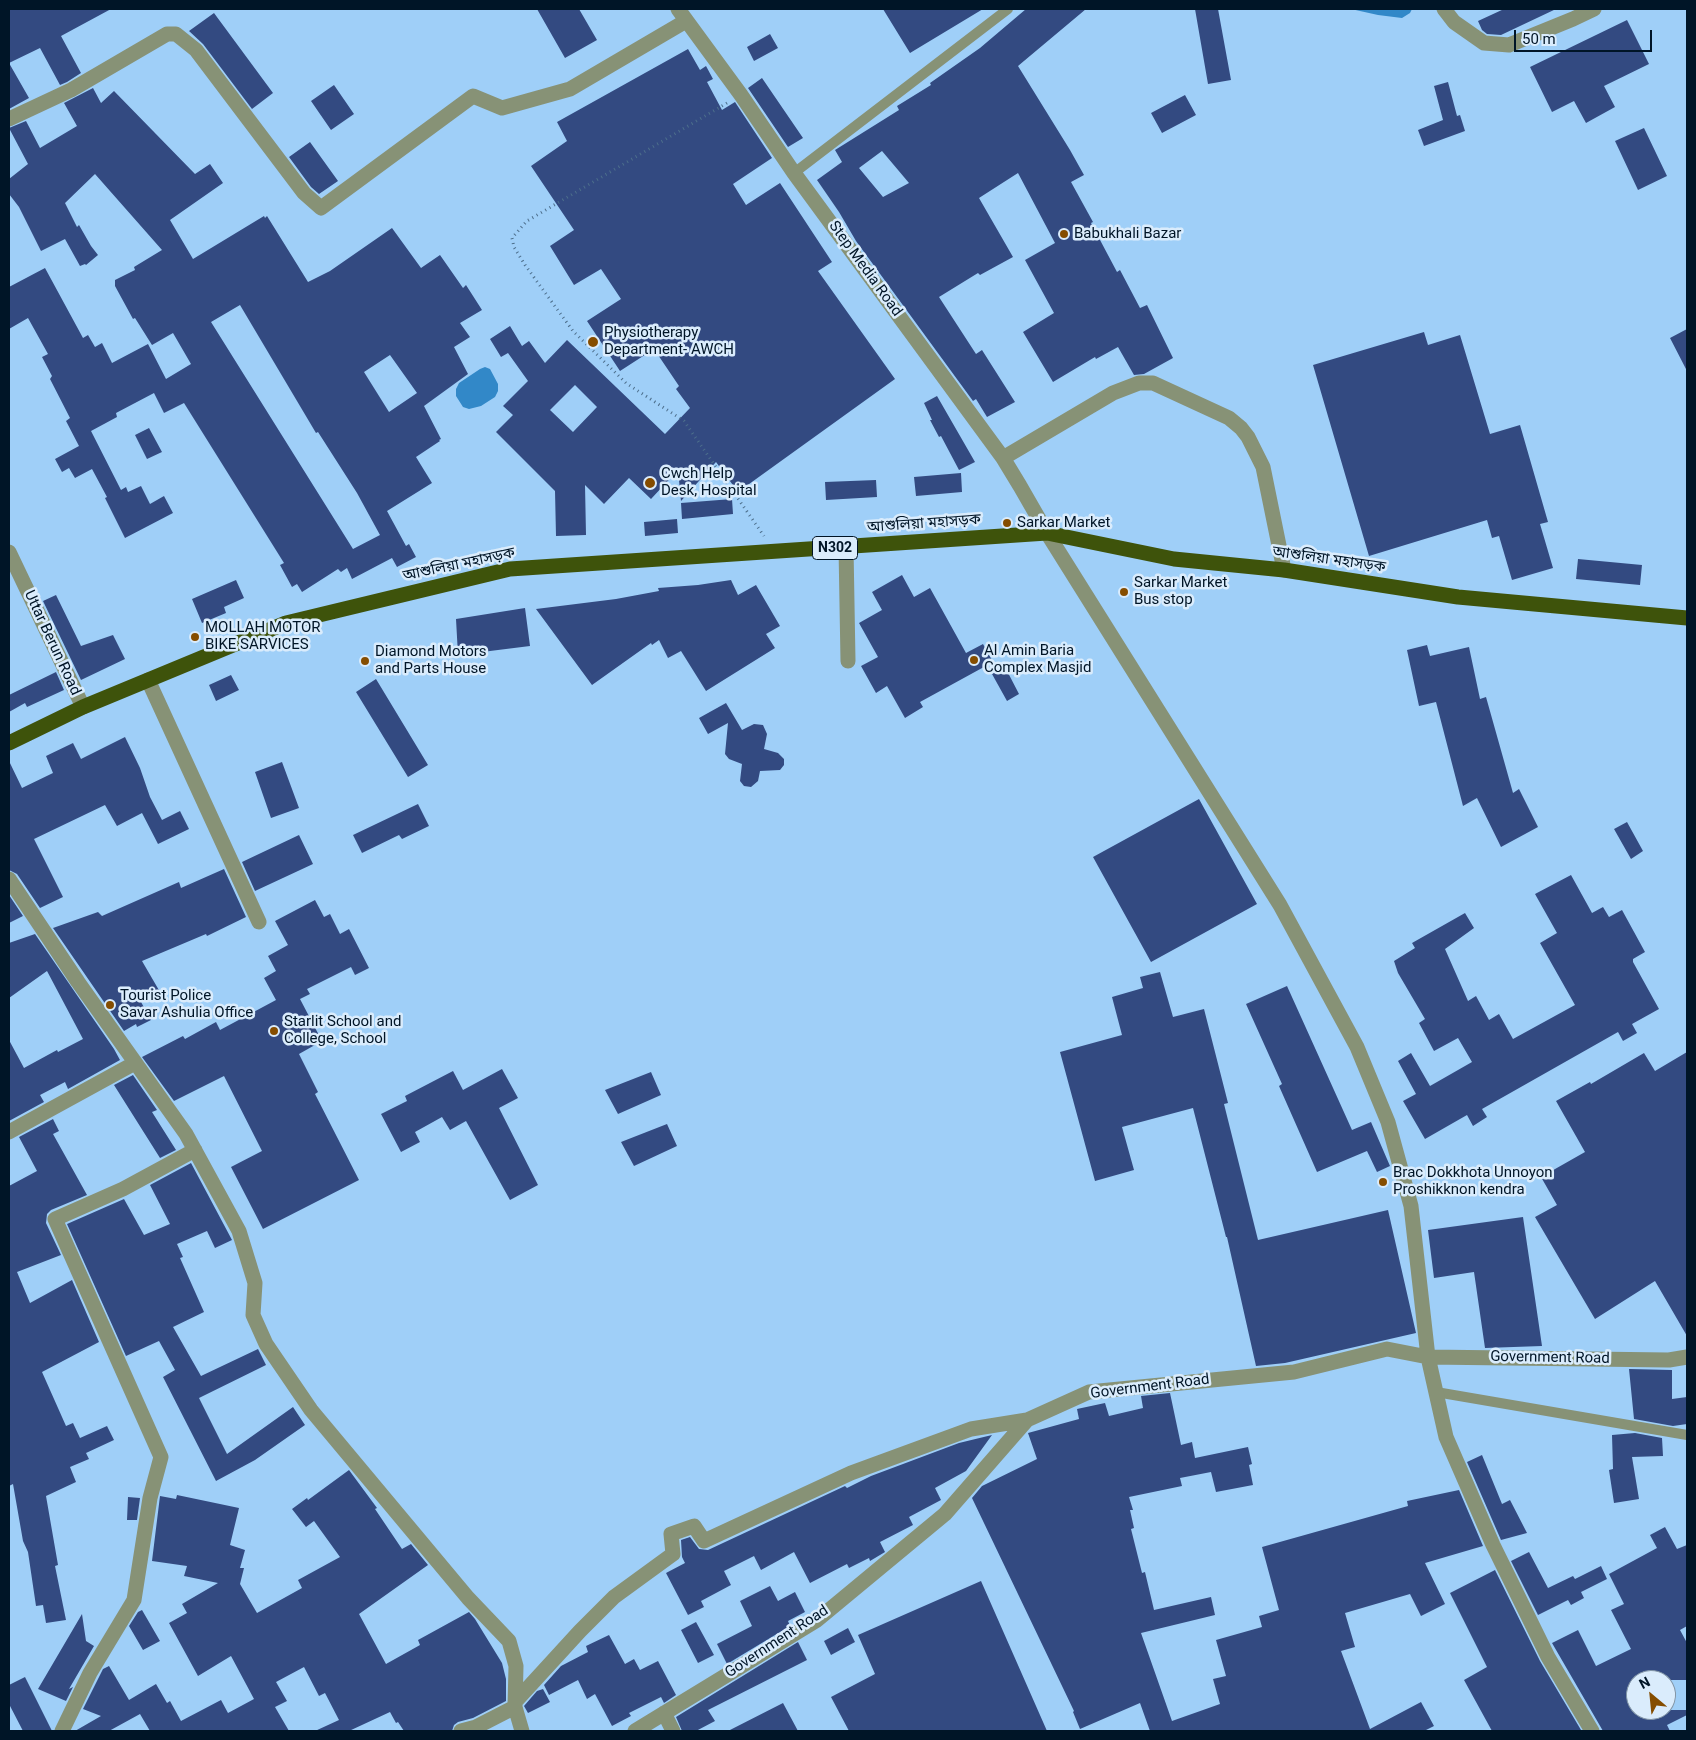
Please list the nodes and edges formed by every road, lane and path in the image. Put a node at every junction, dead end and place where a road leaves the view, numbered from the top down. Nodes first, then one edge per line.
1 (1008, 9) edge
2 (1444, 9) edge
3 (1594, 9) edge
4 (682, 15) edge
5 (741, 95) junction
6 (9, 118) edge
7 (794, 173) junction
8 (1003, 458) junction
9 (1047, 533) junction
10 (846, 547) junction
11 (9, 552) edge
12 (775, 553) junction
13 (1284, 570) junction
14 (1687, 618) edge
15 (848, 661) dead end
16 (148, 680) junction
17 (83, 708) junction
18 (9, 743) edge
19 (9, 879) edge
20 (259, 922) dead end
21 (135, 1063) junction
22 (9, 1132) edge
23 (195, 1150) junction
24 (1428, 1357) junction
25 (1687, 1357) edge
26 (1436, 1392) junction
27 (1027, 1420) junction
28 (1687, 1435) edge
29 (516, 1705) junction
30 (664, 1713) junction
31 (62, 1731) edge
32 (462, 1731) edge
33 (522, 1731) edge
34 (635, 1731) edge
35 (673, 1731) edge
36 (1592, 1731) edge

1 - 7 lane
2 - 3 street
4 - 5 street, Step Media Road
4 - 6 street
5 - 7 street, Step Media Road
5 - 12 path
7 - 8 street, Step Media Road
8 - 9 street, Step Media Road
8 - 13 street
9 - 10 highway, আশুলিয়া মহাসড়ক / N302
9 - 13 highway, আশুলিয়া মহাসড়ক / N302
9 - 24 street, Step Media Road
10 - 12 highway, আশুলিয়া মহাসড়ক / N302
10 - 15 street
11 - 17 street, Uttar Berun Road
12 - 16 highway, আশুলিয়া মহাসড়ক / N302
13 - 14 highway, আশুলিয়া মহাসড়ক / N302
16 - 17 highway, আশুলিয়া মহাসড়ক / N302
16 - 20 street
17 - 18 highway, আশুলিয়া মহাসড়ক / N302
19 - 21 street
21 - 22 street
21 - 23 street
23 - 29 street
23 - 31 street
24 - 25 street, Government Road
24 - 26 street, Step Media Road
24 - 27 street, Government Road
26 - 28 lane
26 - 36 street, Step Media Road
27 - 29 street
27 - 30 street, Government Road
29 - 32 street
29 - 33 street
30 - 34 street, Government Road
30 - 35 street

